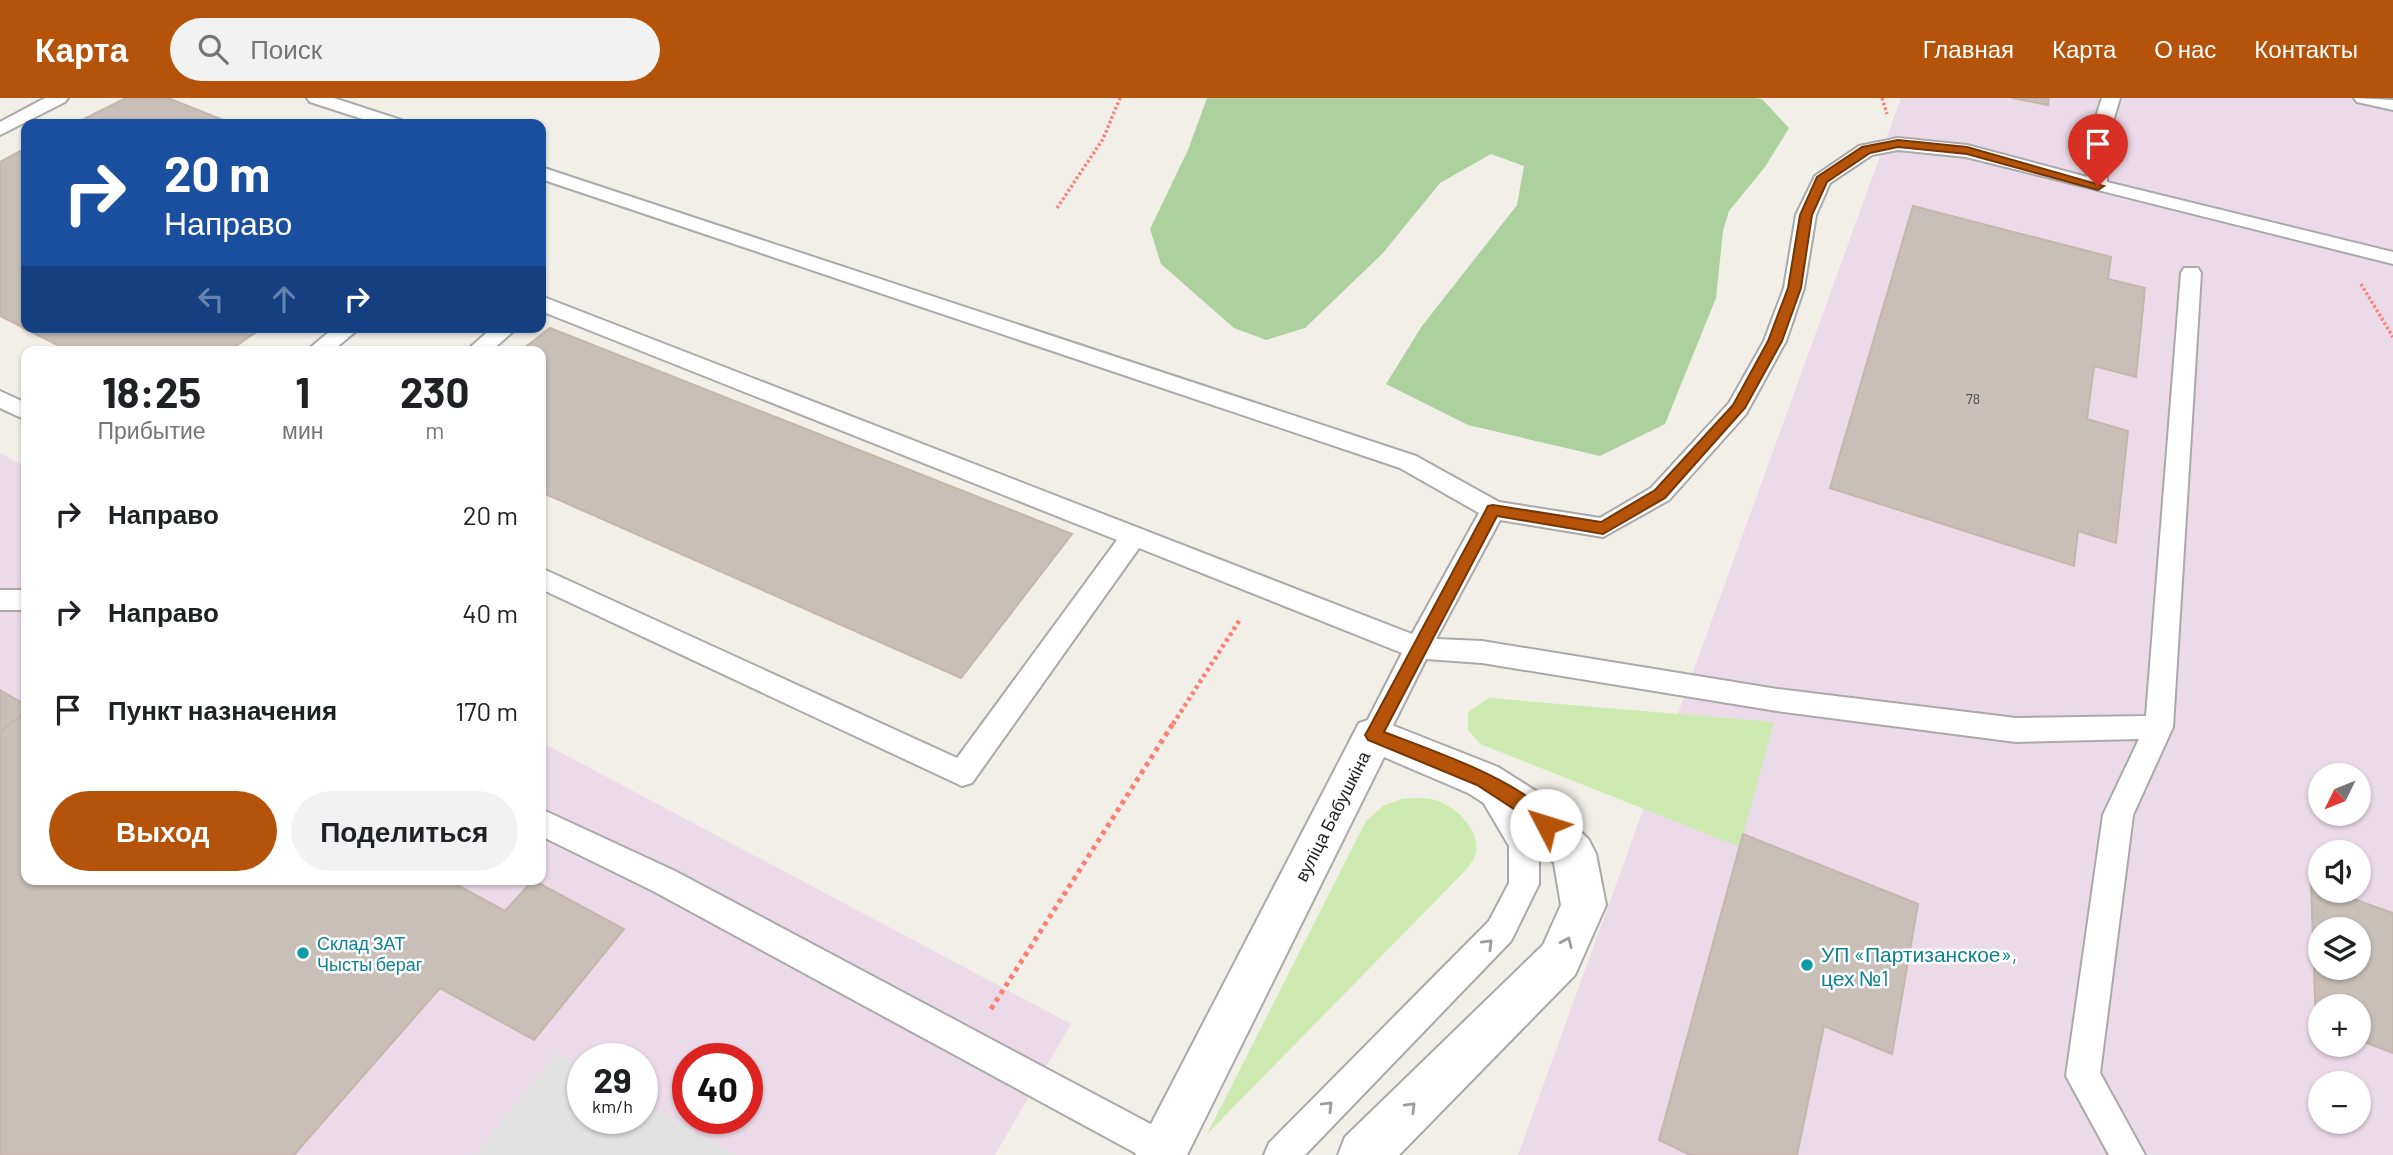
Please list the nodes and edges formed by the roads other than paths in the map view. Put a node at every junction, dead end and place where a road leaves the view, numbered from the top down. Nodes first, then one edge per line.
1 (60, 98) edge
2 (316, 98) edge
3 (2112, 98) edge
4 (2363, 98) edge
5 (2393, 105) edge
6 (380, 119) edge
7 (0, 129) edge
8 (550, 176) edge
9 (2098, 186) junction
10 (2393, 258) edge
11 (2191, 273) dead end
12 (546, 305) edge
13 (342, 333) edge
14 (500, 333) edge
15 (324, 346) edge
16 (483, 346) edge
17 (0, 399) edge
18 (21, 410) edge
19 (1493, 510) junction
20 (1133, 537) junction
21 (546, 580) edge
22 (0, 600) edge
23 (21, 600) edge
24 (1418, 648) junction
25 (2159, 727) junction
26 (1374, 735) junction
27 (1483, 780) junction
28 (546, 824) edge
29 (1162, 1152) edge
30 (1280, 1155) edge
31 (1363, 1155) edge
32 (2128, 1155) edge

1 - 7 lane
2 - 6 lane
3 - 9 lane
4 - 5 lane
8 - 19 lane
9 - 10 lane
9 - 19 lane
11 - 25 lane
12 - 20 lane
13 - 15 lane
14 - 16 lane
17 - 18 lane
19 - 24 lane
20 - 21 lane
20 - 24 lane
22 - 23 lane
24 - 25 lane
24 - 26 lane
25 - 32 lane
26 - 27 street, вуліца Бабушкіна
26 - 29 street, вуліца Бабушкіна
30 -> 27 lane
31 -> 27 street, вуліца Бабушкіна
28 - 29 lane

